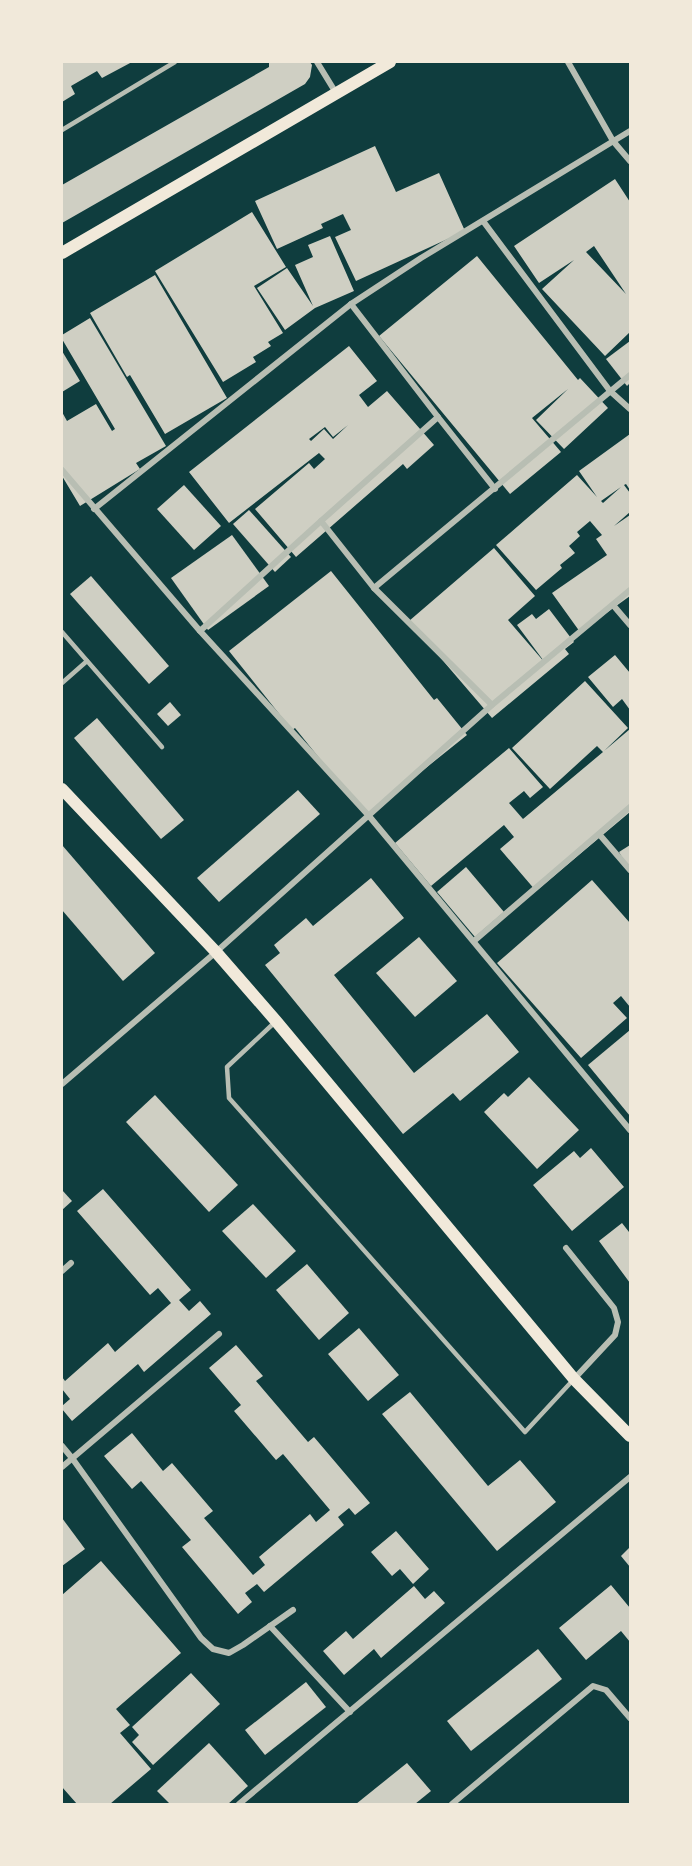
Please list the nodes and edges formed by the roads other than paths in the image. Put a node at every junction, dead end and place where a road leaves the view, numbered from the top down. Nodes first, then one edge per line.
1 (175, 62) edge
2 (317, 62) edge
3 (390, 62) edge
4 (568, 62) edge
5 (336, 93) junction
6 (62, 130) edge
7 (630, 131) edge
8 (613, 141) junction
9 (630, 161) edge
10 (483, 221) junction
11 (62, 253) edge
12 (351, 304) junction
13 (630, 375) edge
14 (610, 391) junction
15 (630, 409) edge
16 (438, 417) junction
17 (62, 470) edge
18 (495, 489) junction
19 (94, 509) junction
20 (321, 521) junction
21 (374, 588) junction
22 (630, 590) edge
23 (614, 605) junction
24 (630, 625) edge
25 (200, 631) junction
26 (62, 632) edge
27 (87, 661) junction
28 (62, 683) edge
29 (492, 705) junction
30 (162, 747) dead end
31 (62, 789) edge
32 (630, 807) edge
33 (369, 816) junction
34 (599, 834) junction
35 (630, 870) edge
36 (474, 941) junction
37 (216, 952) junction
38 (276, 1021) junction
39 (62, 1083) edge
40 (630, 1130) edge
41 (566, 1248) dead end
42 (71, 1263) dead end
43 (62, 1271) edge
44 (219, 1334) dead end
45 (574, 1379) junction
46 (630, 1436) edge
47 (62, 1446) edge
48 (72, 1458) junction
49 (62, 1467) edge
50 (630, 1477) edge
51 (293, 1610) dead end
52 (270, 1626) junction
53 (350, 1712) junction
54 (630, 1718) edge
55 (239, 1804) edge
56 (452, 1804) edge

1 - 6 lane
2 - 5 street
3 - 5 main road
4 - 8 street
5 - 11 main road
7 - 8 street
8 - 9 street
8 - 10 street
10 - 12 street
10 - 14 street
12 - 16 street
12 - 19 street
13 - 14 street
14 - 15 street
14 - 18 street
16 - 18 street
16 - 20 street
17 - 19 street
18 - 21 street
19 - 25 street
20 - 21 street
20 - 25 street
21 - 29 street
22 - 23 street
23 - 24 street
23 - 29 street
25 - 33 street
26 - 27 lane
27 - 28 lane
27 - 30 lane
29 - 33 street
31 - 37 main road
32 - 34 street
33 - 36 street
33 - 37 street
34 - 35 street
34 - 36 street
36 - 40 street
37 - 38 main road
37 - 39 street
38 - 45 main road
38 - 45 lane
41 - 45 street
42 - 43 street
44 - 48 street
45 - 46 main road
47 - 48 street
48 - 49 street
48 - 52 street
50 - 53 street
51 - 52 street
52 - 53 street
53 - 55 street
54 - 56 street

